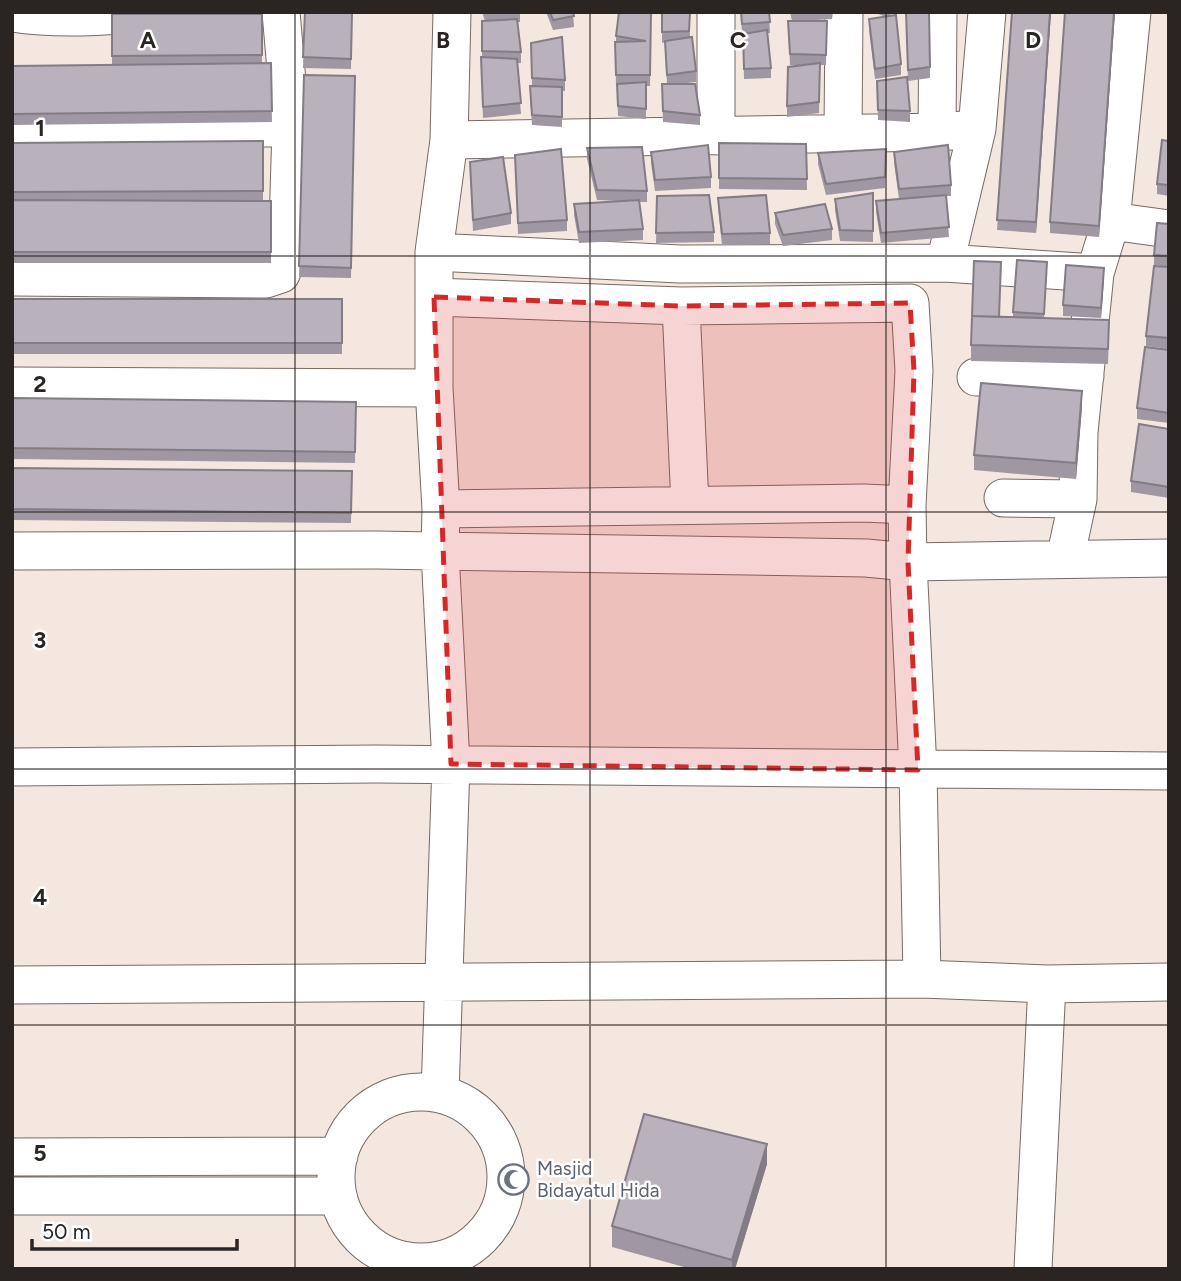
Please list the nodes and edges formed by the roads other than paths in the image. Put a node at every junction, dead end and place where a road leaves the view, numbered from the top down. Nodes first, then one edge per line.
1 (149, 12) edge
2 (281, 12) edge
3 (452, 12) edge
4 (716, 12) edge
5 (844, 12) edge
6 (938, 12) edge
7 (987, 12) edge
8 (1132, 12) edge
9 (12, 13) edge
10 (12, 128) edge
11 (291, 128) junction
12 (977, 129) junction
13 (937, 132) junction
14 (843, 133) junction
15 (716, 136) junction
16 (449, 140) junction
17 (1111, 221) junction
18 (1169, 229) edge
19 (433, 252) junction
20 (945, 263) junction
21 (1095, 272) junction
22 (12, 277) edge
23 (434, 297) junction
24 (681, 306) junction
25 (1085, 376) junction
26 (976, 377) dead end
27 (12, 386) edge
28 (434, 388) junction
29 (1003, 498) dead end
30 (1078, 499) junction
31 (690, 505) junction
32 (907, 505) junction
33 (441, 509) junction
34 (12, 551) edge
35 (440, 552) junction
36 (1169, 558) edge
37 (1065, 559) junction
38 (908, 562) junction
39 (452, 764) junction
40 (12, 768) edge
41 (918, 770) junction
42 (1169, 771) edge
43 (922, 979) junction
44 (444, 981) junction
45 (1169, 982) edge
46 (1047, 984) junction
47 (12, 985) edge
48 (440, 1094) junction
49 (339, 1156) junction
50 (12, 1157) edge
51 (12, 1196) edge
52 (338, 1196) junction
53 (389, 1263) edge
54 (434, 1265) edge
55 (1033, 1269) edge

1 - 9 street
2 - 11 street
3 - 16 street
4 - 15 street
5 - 14 street
6 - 13 street
7 - 12 street
8 - 17 street
10 - 11 street
11 - 22 street
12 - 13 street
12 - 20 street
13 - 14 street
14 - 15 street
15 - 16 street
16 - 19 street
17 - 18 street
17 - 21 street
19 - 20 street
19 - 23 street
20 - 21 street
21 - 25 street
23 - 24 street
23 - 28 street
24 - 31 street
24 - 32 street
25 - 26 street
25 - 30 street
27 - 28 street
28 - 33 street
29 - 30 street
30 - 37 street
31 - 32 street
31 - 33 street
32 - 38 street
33 - 35 street
34 - 35 street
35 - 38 street
35 - 39 street
36 - 37 street
37 - 38 street
38 - 41 street
39 - 40 street
39 - 41 street
39 - 44 street
41 - 42 street
41 - 43 street
43 - 44 street
43 - 46 street
44 - 47 street
44 - 48 street
45 - 46 street
46 - 55 street
48 - 49 street
48 - 54 street
49 - 50 street
49 - 52 street
51 - 52 street
52 - 53 street
53 - 54 street

